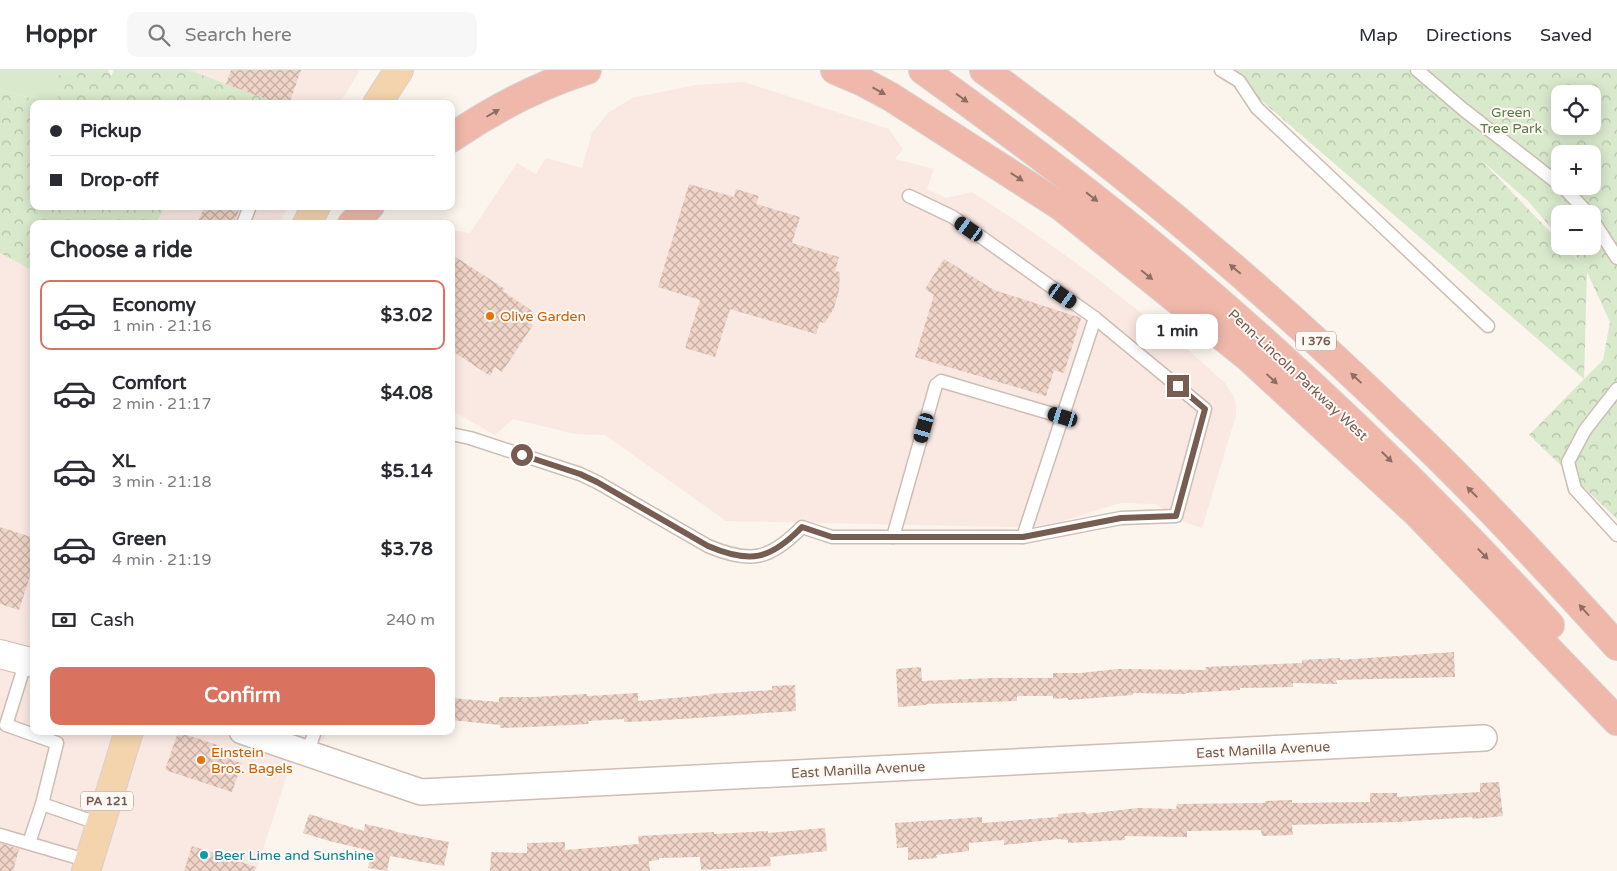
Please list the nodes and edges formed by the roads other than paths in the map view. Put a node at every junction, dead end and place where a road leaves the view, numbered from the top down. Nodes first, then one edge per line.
1 (399, 70) edge
2 (587, 70) edge
3 (835, 70) edge
4 (923, 70) edge
5 (984, 70) edge
6 (1221, 70) edge
7 (1417, 70) edge
8 (380, 100) edge
9 (455, 136) edge
10 (1551, 177) edge
11 (1571, 195) edge
12 (909, 196) dead end
13 (1580, 205) edge
14 (366, 210) edge
15 (356, 220) edge
16 (1601, 233) edge
17 (1617, 258) edge
18 (1095, 318) junction
19 (1488, 326) dead end
20 (1617, 389) edge
21 (1063, 417) junction
22 (455, 435) edge
23 (1617, 535) edge
24 (893, 537) junction
25 (1023, 537) junction
26 (1617, 646) edge
27 (0, 654) edge
28 (30, 662) edge
29 (1617, 698) edge
30 (1617, 721) edge
31 (3, 724) edge
32 (30, 734) edge
33 (34, 735) edge
34 (128, 735) edge
35 (267, 735) edge
36 (1484, 738) dead end
37 (311, 742) edge
38 (42, 804) junction
39 (100, 824) junction
40 (0, 835) edge
41 (29, 843) junction
42 (87, 866) edge

1 - 8 main road
9 -> 2 highway
3 -> 30 highway
4 -> 29 highway, Penn-Lincoln Parkway West / I 376
26 -> 5 highway, I 376
6 - 19 lane
7 - 10 lane
11 - 13 lane
12 - 18 lane
14 - 15 highway
16 - 17 lane
18 - 21 lane
18 - 25 lane
20 - 23 lane
21 - 24 lane
21 - 25 lane
22 - 24 lane
24 - 25 lane
27 - 28 street
28 - 31 lane
31 - 32 lane
33 - 38 lane
34 - 39 main road, PA 121
35 - 37 street, East Manilla Avenue
36 - 37 street, East Manilla Avenue
38 - 39 lane
38 - 41 lane
39 - 42 main road, PA 121
40 - 41 lane
41 - 42 lane

